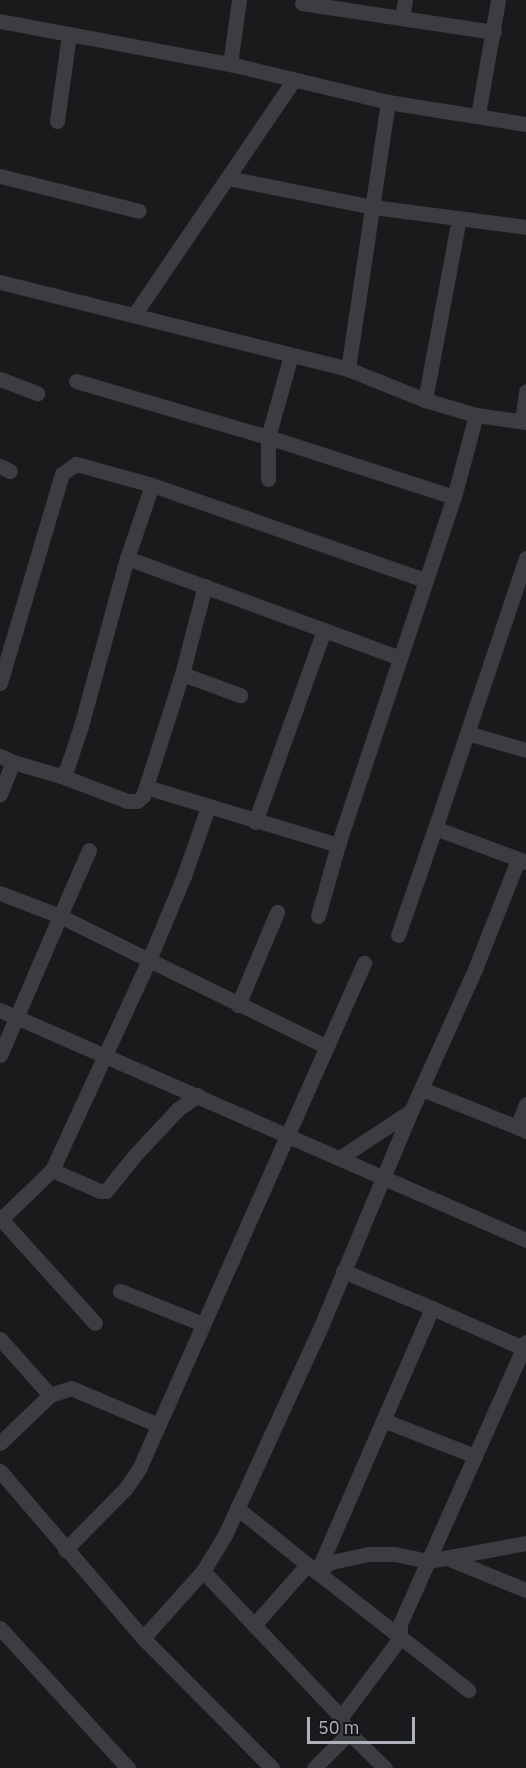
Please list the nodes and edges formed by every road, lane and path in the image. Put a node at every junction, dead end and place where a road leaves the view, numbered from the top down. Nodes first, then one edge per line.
1 (239, 0) edge
2 (405, 0) edge
3 (498, 0) edge
4 (302, 3) dead end
5 (402, 17) junction
6 (0, 21) edge
7 (494, 32) junction
8 (69, 34) junction
9 (230, 64) junction
10 (294, 80) junction
11 (388, 102) junction
12 (478, 115) junction
13 (57, 121) dead end
14 (526, 124) edge
15 (0, 176) edge
16 (228, 178) junction
17 (372, 207) junction
18 (139, 211) dead end
19 (459, 218) junction
20 (526, 227) edge
21 (0, 282) edge
22 (134, 315) junction
23 (291, 355) junction
24 (348, 369) junction
25 (0, 379) edge
26 (76, 381) dead end
27 (526, 391) edge
28 (37, 393) dead end
29 (425, 400) junction
30 (476, 415) junction
31 (524, 422) edge
32 (268, 437) junction
33 (268, 479) dead end
34 (152, 485) junction
35 (454, 497) junction
36 (127, 558) junction
37 (526, 558) edge
38 (425, 580) junction
39 (206, 586) junction
40 (324, 630) junction
41 (400, 658) junction
42 (182, 674) junction
43 (0, 682) edge
44 (240, 695) dead end
45 (467, 733) junction
46 (526, 750) edge
47 (7, 759) edge
48 (61, 776) junction
49 (146, 787) junction
50 (0, 795) edge
51 (208, 807) junction
52 (255, 822) junction
53 (435, 828) junction
54 (338, 845) junction
55 (89, 850) dead end
56 (522, 861) edge
57 (0, 893) edge
58 (277, 912) dead end
59 (318, 915) dead end
60 (60, 916) junction
61 (398, 935) dead end
62 (149, 960) junction
63 (364, 963) dead end
64 (238, 1005) junction
65 (0, 1010) edge
66 (17, 1017) junction
67 (325, 1046) junction
68 (0, 1055) edge
69 (104, 1055) junction
70 (422, 1089) junction
71 (198, 1095) junction
72 (526, 1104) edge
73 (411, 1111) junction
74 (522, 1129) edge
75 (288, 1135) junction
76 (341, 1157) junction
77 (52, 1170) junction
78 (383, 1177) junction
79 (1, 1220) edge
80 (526, 1240) edge
81 (343, 1271) junction
82 (120, 1291) dead end
83 (432, 1308) junction
84 (95, 1323) dead end
85 (203, 1324) junction
86 (0, 1339) edge
87 (525, 1345) edge
88 (50, 1395) junction
89 (383, 1420) junction
90 (158, 1425) junction
91 (0, 1443) edge
92 (475, 1456) junction
93 (0, 1471) edge
94 (237, 1508) junction
95 (526, 1543) edge
96 (65, 1550) junction
97 (447, 1557) junction
98 (428, 1561) junction
99 (312, 1568) junction
100 (203, 1571) junction
101 (526, 1590) edge
102 (254, 1625) junction
103 (0, 1628) edge
104 (143, 1638) junction
105 (400, 1638) junction
106 (468, 1690) dead end
107 (343, 1723) junction
108 (128, 1768) edge
109 (272, 1768) edge
110 (314, 1768) edge
111 (385, 1768) edge

1 - 9 street
2 - 5 street
3 - 7 street
4 - 5 street
5 - 7 street
6 - 8 street
7 - 12 street
8 - 9 street
8 - 13 street
9 - 10 street
10 - 11 street
10 - 16 street
11 - 12 street
11 - 17 street
12 - 14 street
15 - 18 street
16 - 17 street
16 - 22 street
17 - 19 street
17 - 24 street
19 - 20 street
19 - 29 street
21 - 22 street
22 - 23 street
23 - 24 street
23 - 32 street
24 - 29 street
25 - 28 street
26 - 32 street
27 - 31 street
29 - 30 street
30 - 31 street
30 - 35 street
32 - 33 street
32 - 35 street
34 - 36 street
34 - 38 street
34 - 43 street
35 - 38 street
36 - 39 street
36 - 48 street
37 - 45 street
38 - 41 street
39 - 40 street
39 - 42 street
40 - 41 street
40 - 52 street
41 - 54 street
42 - 44 street
42 - 49 street
45 - 46 street
45 - 53 street
47 - 48 street
47 - 50 street
48 - 49 street
49 - 51 street
51 - 52 street
51 - 62 street
52 - 54 street
53 - 56 street
53 - 61 street
54 - 59 street
55 - 60 street
56 - 70 street
57 - 60 street
58 - 64 street
60 - 62 street
60 - 66 street
62 - 64 street
62 - 69 street
63 - 67 street
64 - 67 street
65 - 66 street
66 - 68 street
66 - 69 street
67 - 75 street
69 - 71 street
69 - 77 street
70 - 73 street
70 - 74 street
71 - 75 street
71 - 77 street
72 - 74 street
73 - 76 street
73 - 78 street
75 - 76 street
75 - 85 street
76 - 78 street
77 - 79 street
78 - 80 street
78 - 81 street
79 - 84 street
81 - 83 street
81 - 94 street
82 - 85 street
83 - 87 street
83 - 89 street
85 - 90 street
86 - 88 street
87 - 92 street
88 - 90 street
88 - 91 street
89 - 92 street
89 - 99 street
90 - 96 street
92 - 98 street
93 - 96 street
94 - 99 street
94 - 100 street
95 - 97 street
96 - 104 street
97 - 98 street
97 - 101 street
98 - 99 street
98 - 105 street
99 - 102 street
99 - 105 street
100 - 102 street
100 - 104 street
102 - 107 street
103 - 108 street
104 - 109 street
105 - 106 street
105 - 107 street
107 - 110 street
107 - 111 street

